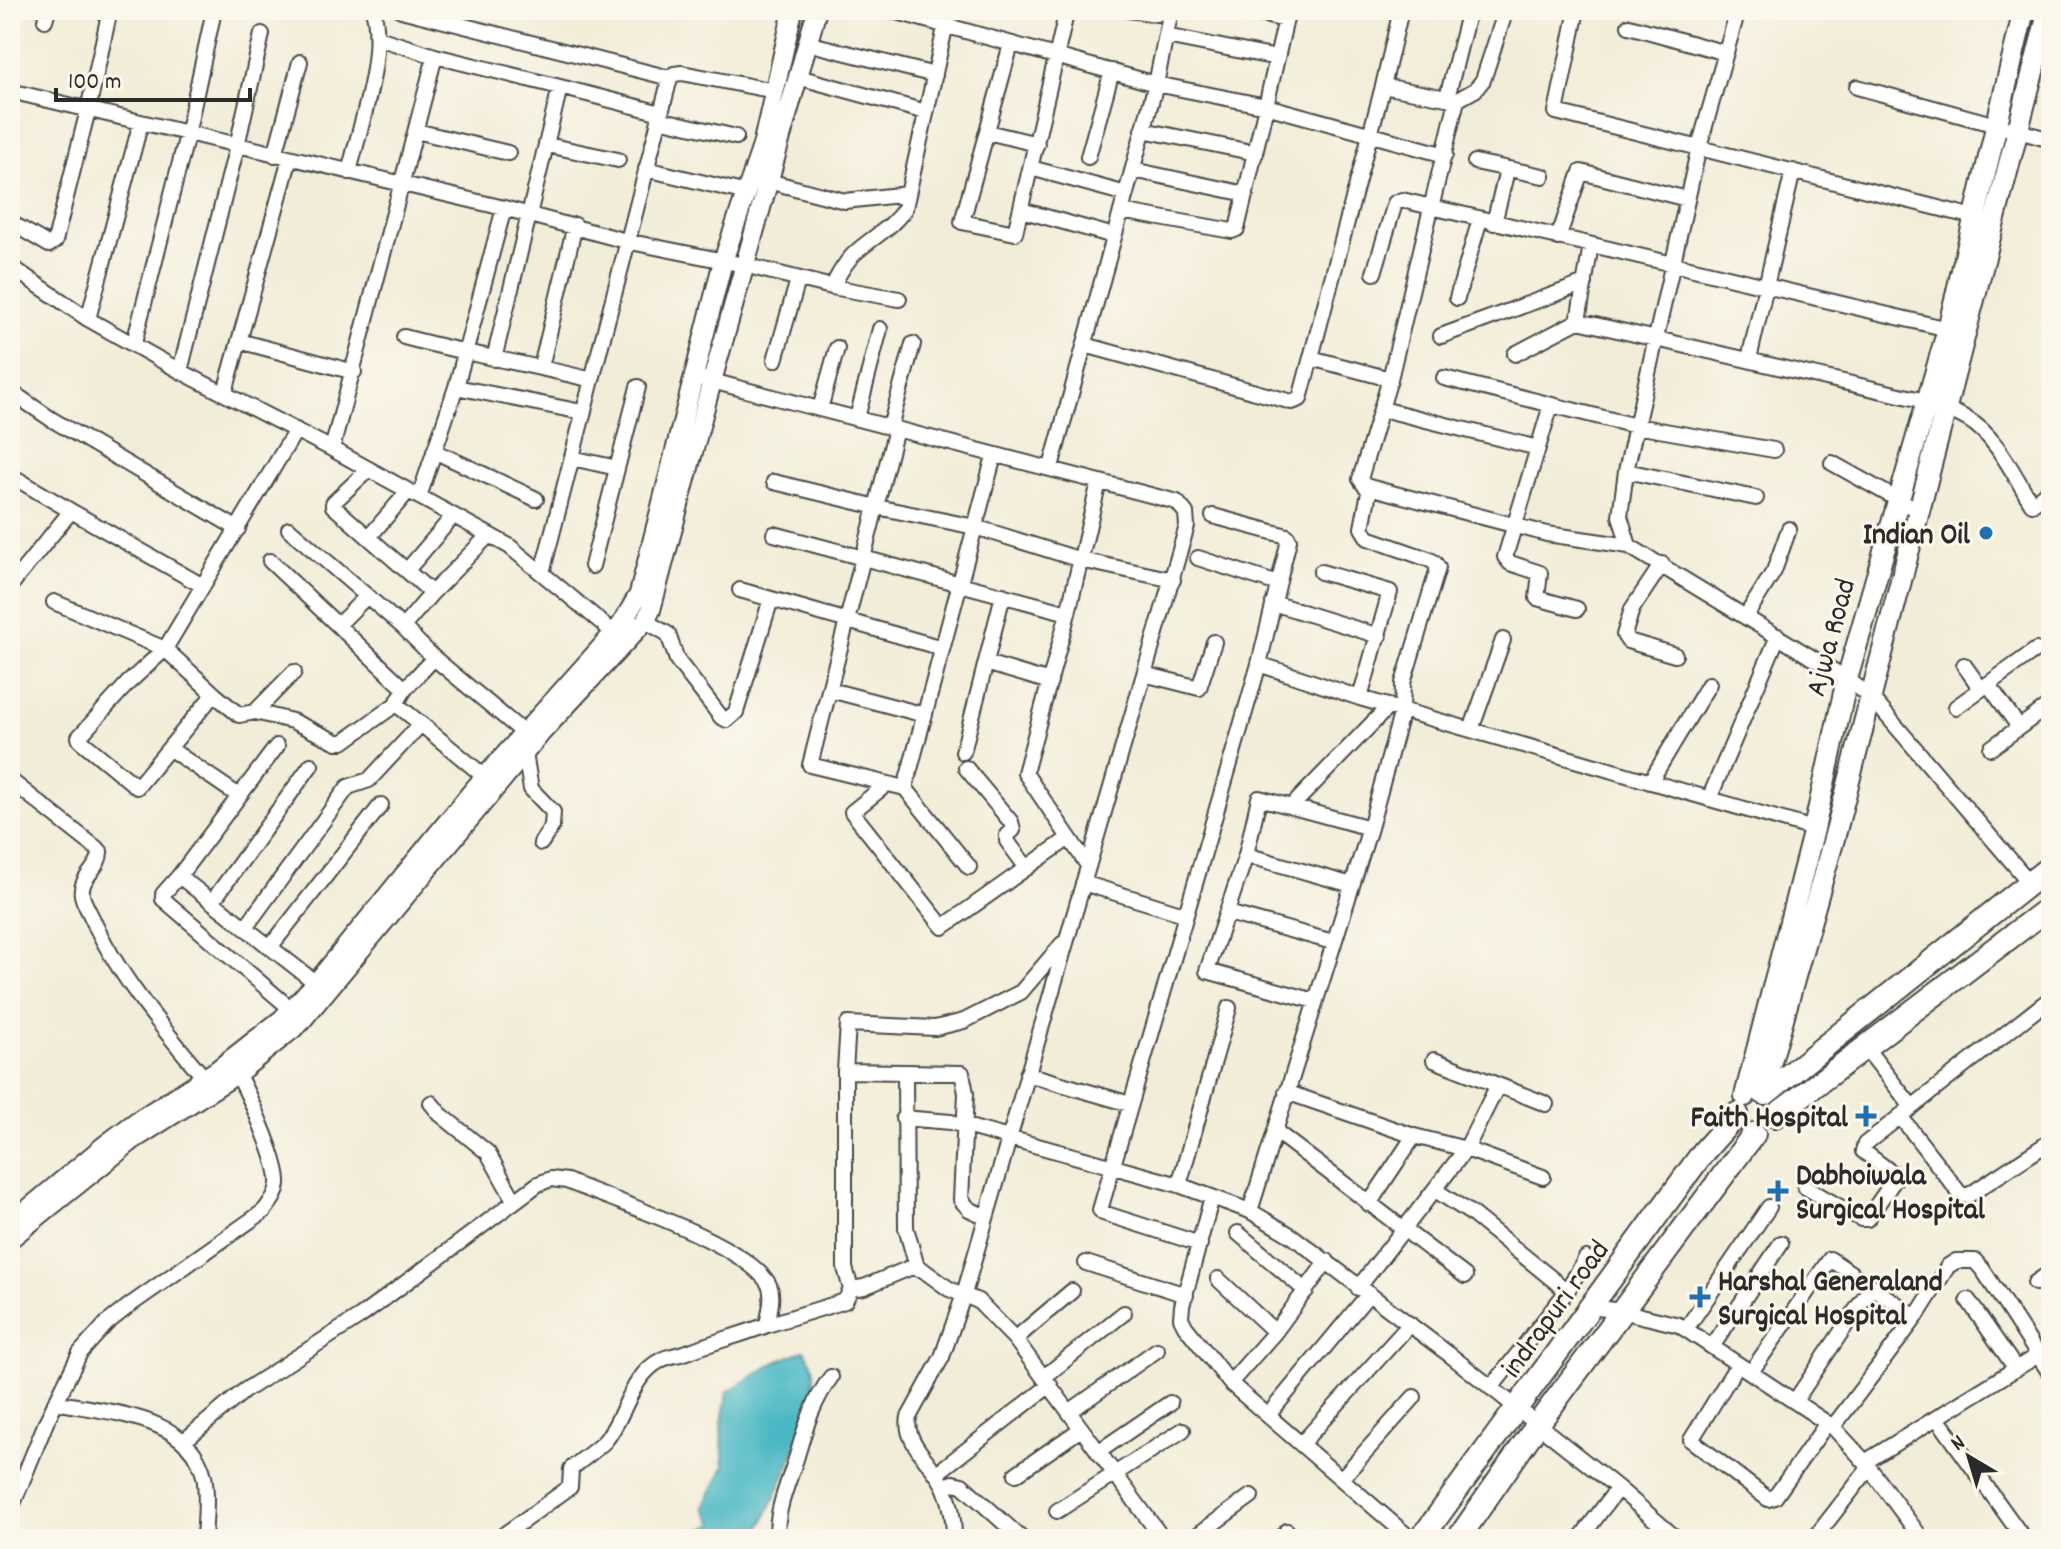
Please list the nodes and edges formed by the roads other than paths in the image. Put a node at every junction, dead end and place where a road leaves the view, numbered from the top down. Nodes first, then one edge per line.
1 (110, 10) edge
2 (373, 10) edge
3 (401, 10) edge
4 (793, 10) edge
5 (817, 10) edge
6 (890, 10) edge
7 (1067, 10) edge
8 (1129, 10) edge
9 (1241, 10) edge
10 (1401, 10) edge
11 (1469, 10) edge
12 (1506, 10) edge
13 (1738, 10) edge
14 (2024, 10) edge
15 (2049, 10) edge
16 (1573, 11) edge
17 (215, 12) edge
18 (1164, 12) edge
19 (918, 14) edge
20 (1287, 15) edge
21 (948, 17) edge
22 (1629, 26) dead end
23 (262, 34) dead end
24 (1166, 36) junction
25 (378, 38) junction
26 (807, 43) junction
27 (1011, 44) junction
28 (1726, 53) junction
29 (435, 56) junction
30 (1058, 57) junction
31 (1277, 58) junction
32 (300, 62) dead end
33 (1112, 71) junction
34 (935, 75) junction
35 (798, 77) junction
36 (669, 79) junction
37 (1156, 84) junction
38 (1383, 86) junction
39 (560, 87) junction
40 (1857, 87) dead end
41 (10, 91) edge
42 (775, 91) junction
43 (1452, 99) junction
44 (1266, 106) junction
45 (88, 110) junction
46 (926, 112) junction
47 (660, 116) junction
48 (141, 122) junction
49 (1997, 126) junction
50 (1143, 130) junction
51 (416, 131) junction
52 (2018, 131) junction
53 (987, 132) junction
54 (1370, 134) junction
55 (187, 135) junction
56 (736, 137) dead end
57 (2051, 140) edge
58 (1037, 144) junction
59 (547, 145) junction
60 (237, 146) junction
61 (1699, 147) junction
62 (508, 153) dead end
63 (1256, 153) junction
64 (1445, 155) junction
65 (282, 156) junction
66 (1088, 157) dead end
67 (618, 160) dead end
68 (1475, 162) dead end
69 (1031, 168) junction
70 (646, 169) junction
71 (1133, 170) junction
72 (1507, 170) junction
73 (1793, 171) junction
74 (349, 172) junction
75 (1543, 176) dead end
76 (768, 181) junction
77 (403, 184) junction
78 (747, 193) junction
79 (908, 194) junction
80 (1126, 194) junction
81 (1246, 194) junction
82 (1687, 199) junction
83 (504, 208) junction
84 (1433, 208) junction
85 (1021, 210) junction
86 (1121, 211) junction
87 (530, 216) junction
88 (1974, 217) junction
89 (1487, 221) junction
90 (10, 222) edge
91 (575, 225) junction
92 (1114, 236) junction
93 (1558, 238) junction
94 (626, 241) junction
95 (1591, 245) junction
96 (723, 261) junction
97 (744, 265) junction
98 (1673, 265) junction
99 (10, 266) edge
100 (1374, 273) dead end
101 (798, 280) junction
102 (1585, 283) junction
103 (1768, 285) junction
104 (832, 287) junction
105 (1457, 298) dead end
106 (899, 299) dead end
107 (88, 319) junction
108 (1578, 321) junction
109 (880, 329) dead end
110 (1948, 329) junction
111 (1441, 336) dead end
112 (404, 337) dead end
113 (1655, 339) junction
114 (239, 341) junction
115 (134, 343) junction
116 (913, 344) dead end
117 (1085, 345) junction
118 (837, 348) dead end
119 (465, 354) junction
120 (1515, 354) dead end
121 (1311, 358) junction
122 (494, 359) junction
123 (1749, 359) junction
124 (775, 360) dead end
125 (541, 367) junction
126 (180, 371) junction
127 (354, 372) junction
128 (1444, 378) dead end
129 (704, 379) junction
130 (1390, 379) junction
131 (592, 380) junction
132 (456, 387) junction
133 (638, 387) dead end
134 (10, 391) edge
135 (225, 392) junction
136 (1926, 401) junction
137 (1551, 405) junction
138 (820, 409) junction
139 (1382, 409) junction
140 (1947, 409) junction
141 (582, 412) junction
142 (857, 418) junction
143 (1636, 426) junction
144 (893, 428) junction
145 (296, 430) junction
146 (1538, 448) junction
147 (332, 449) junction
148 (1774, 450) dead end
149 (434, 451) junction
150 (994, 456) junction
151 (572, 458) junction
152 (1832, 463) dead end
153 (1051, 467) junction
154 (617, 468) junction
155 (369, 469) junction
156 (1626, 471) junction
157 (10, 475) edge
158 (774, 482) dead end
159 (1099, 482) junction
160 (1370, 487) junction
161 (2051, 489) edge
162 (412, 496) junction
163 (1756, 498) dead end
164 (536, 499) dead end
165 (1898, 501) junction
166 (877, 507) junction
167 (71, 511) junction
168 (1920, 512) junction
169 (1213, 516) dead end
170 (449, 521) dead end
171 (1514, 525) junction
172 (975, 527) junction
173 (238, 529) junction
174 (289, 529) dead end
175 (1789, 529) dead end
176 (774, 534) dead end
177 (489, 535) junction
178 (369, 537) junction
179 (1629, 546) junction
180 (1198, 558) dead end
181 (864, 559) junction
182 (1081, 560) junction
183 (270, 561) dead end
184 (1662, 564) junction
185 (592, 566) dead end
186 (408, 569) junction
187 (1321, 572) dead end
188 (542, 573) junction
189 (1173, 580) junction
190 (959, 584) junction
191 (1278, 584) junction
192 (10, 586) edge
193 (203, 586) junction
194 (740, 590) dead end
195 (432, 593) junction
196 (1003, 595) junction
197 (367, 596) junction
198 (771, 599) junction
199 (54, 602) dead end
200 (1273, 603) junction
201 (1577, 609) dead end
202 (1068, 613) junction
203 (1746, 616) junction
204 (848, 620) junction
205 (645, 621) junction
206 (338, 625) junction
207 (403, 627) junction
208 (1379, 636) junction
209 (1778, 636) junction
210 (620, 638) junction
211 (1503, 640) dead end
212 (1214, 642) dead end
213 (942, 648) junction
214 (165, 649) junction
215 (2036, 650) dead end
216 (1675, 655) dead end
217 (434, 658) junction
218 (986, 663) junction
219 (1259, 664) junction
220 (1964, 665) dead end
221 (294, 672) dead end
222 (1144, 674) junction
223 (1847, 679) junction
224 (1050, 682) junction
225 (1709, 684) dead end
226 (1985, 687) junction
227 (405, 689) junction
228 (830, 690) junction
229 (214, 694) junction
230 (1871, 697) junction
231 (1360, 698) junction
232 (396, 704) junction
233 (2051, 704) edge
234 (1956, 707) dead end
235 (1396, 708) junction
236 (255, 712) junction
237 (925, 715) junction
238 (421, 724) junction
239 (2019, 727) junction
240 (1471, 730) junction
241 (524, 733) junction
242 (277, 746) dead end
243 (1991, 748) dead end
244 (963, 752) dead end
245 (176, 753) dead end
246 (525, 753) junction
247 (311, 765) dead end
248 (966, 768) dead end
249 (485, 777) junction
250 (10, 780) edge
251 (1650, 782) junction
252 (887, 784) junction
253 (905, 788) junction
254 (239, 796) junction
255 (1709, 799) junction
256 (381, 805) dead end
257 (1292, 806) junction
258 (456, 822) junction
259 (1370, 828) junction
260 (1814, 829) junction
261 (1069, 838) junction
262 (541, 843) dead end
263 (1246, 855) junction
264 (1087, 864) junction
265 (2051, 866) edge
266 (969, 867) dead end
267 (1027, 868) junction
268 (179, 876) junction
269 (1083, 883) junction
270 (2030, 883) junction
271 (1352, 885) junction
272 (212, 902) junction
273 (2051, 906) edge
274 (1228, 913) junction
275 (1184, 914) junction
276 (245, 928) junction
277 (1066, 940) junction
278 (1333, 942) junction
279 (271, 946) junction
280 (316, 983) junction
281 (2051, 998) edge
282 (1315, 1001) junction
283 (1229, 1008) dead end
284 (291, 1009) junction
285 (1865, 1047) junction
286 (1434, 1060) dead end
287 (233, 1067) junction
288 (845, 1071) junction
289 (905, 1072) junction
290 (1027, 1074) junction
291 (208, 1083) junction
292 (1498, 1085) junction
293 (1286, 1092) junction
294 (1752, 1099) junction
295 (431, 1103) dead end
296 (1130, 1104) junction
297 (1546, 1104) dead end
298 (1906, 1111) junction
299 (1775, 1116) junction
300 (903, 1118) junction
301 (963, 1126) junction
302 (1275, 1131) junction
303 (1754, 1134) junction
304 (1414, 1136) junction
305 (1009, 1139) junction
306 (2051, 1141) edge
307 (1466, 1149) junction
308 (1112, 1167) junction
309 (1543, 1177) dead end
310 (1179, 1185) junction
311 (1805, 1187) dead end
312 (1435, 1190) junction
313 (1212, 1197) junction
314 (514, 1200) junction
315 (1369, 1204) junction
316 (1769, 1207) dead end
317 (1250, 1211) junction
318 (986, 1217) junction
319 (1405, 1229) junction
320 (12, 1230) edge
321 (1238, 1233) dead end
322 (1781, 1243) dead end
323 (1200, 1244) junction
324 (1586, 1258) dead end
325 (1327, 1261) junction
326 (1086, 1263) dead end
327 (917, 1267) junction
328 (2051, 1272) edge
329 (1465, 1276) dead end
330 (1218, 1279) dead end
331 (2035, 1283) dead end
332 (1872, 1286) junction
333 (851, 1289) junction
334 (1072, 1291) dead end
335 (1306, 1291) junction
336 (1567, 1291) junction
337 (1363, 1292) junction
338 (964, 1294) junction
339 (1186, 1295) junction
340 (1968, 1300) dead end
341 (1591, 1307) junction
342 (1621, 1311) junction
343 (1124, 1313) dead end
344 (1916, 1317) junction
345 (1410, 1324) junction
346 (767, 1325) junction
347 (1686, 1329) junction
348 (1275, 1332) junction
349 (1015, 1339) junction
350 (1712, 1347) junction
351 (1157, 1350) dead end
352 (2045, 1350) edge
353 (1745, 1368) junction
354 (2016, 1369) junction
355 (2051, 1375) edge
356 (831, 1377) dead end
357 (1047, 1381) junction
358 (1230, 1383) junction
359 (1491, 1388) junction
360 (1414, 1397) dead end
361 (1795, 1401) junction
362 (55, 1402) junction
363 (1170, 1403) dead end
364 (1518, 1409) junction
365 (1069, 1412) junction
366 (1269, 1414) junction
367 (1937, 1418) junction
368 (1538, 1424) junction
369 (1830, 1425) junction
370 (1081, 1429) junction
371 (1183, 1430) dead end
372 (184, 1441) junction
373 (1302, 1443) junction
374 (1098, 1452) junction
375 (1867, 1465) junction
376 (937, 1473) junction
377 (1016, 1474) dead end
378 (1115, 1474) junction
379 (1342, 1478) junction
380 (15, 1479) edge
381 (945, 1486) junction
382 (1618, 1488) junction
383 (1251, 1496) dead end
384 (10, 1511) edge
385 (1057, 1511) dead end
386 (1820, 1531) dead end
387 (1425, 1534) edge
388 (1159, 1538) edge
389 (204, 1539) edge
390 (498, 1539) edge
391 (777, 1539) edge
392 (954, 1539) edge
393 (1022, 1539) edge
394 (1192, 1539) edge
395 (1411, 1539) edge
396 (1459, 1539) edge
397 (1580, 1539) edge
398 (1677, 1539) edge
399 (1922, 1539) edge
400 (2024, 1539) edge

1 - 45 street
2 - 25 street
3 - 36 street
4 - 42 street
5 - 26 street
6 - 19 street
7 - 30 street
8 - 18 street
9 - 20 street
10 - 38 street
11 - 43 street
12 - 43 street
13 - 28 street
14 - 49 main road, Ajwa Road
15 - 52 main road, Ajwa Road
16 - 61 street
17 - 55 street
18 - 24 street
19 - 21 street
20 - 31 street
21 - 27 street
21 - 34 street
22 - 28 street
23 - 60 street
24 - 31 street
24 - 37 street
25 - 29 street
25 - 74 street
26 - 34 street
26 - 35 street
27 - 30 street
27 - 53 street
28 - 61 street
29 - 39 street
29 - 51 street
30 - 33 street
30 - 58 street
31 - 44 street
32 - 65 street
33 - 37 street
33 - 66 street
34 - 46 street
35 - 46 street
35 - 76 street
36 - 42 street
36 - 47 street
37 - 44 street
37 - 50 street
38 - 43 street
38 - 54 street
39 - 47 street
39 - 59 street
40 - 49 street
41 - 45 street
42 - 78 street
43 - 64 street
44 - 54 street
44 - 63 street
45 - 48 street
45 - 90 street
46 - 79 street
47 - 56 street
47 - 70 street
48 - 55 street
48 - 107 street
49 - 52 street
49 - 88 main road, Ajwa Road
50 - 63 street
50 - 71 street
51 - 62 street
51 - 77 street
52 - 57 street
52 - 140 main road, Ajwa Road
53 - 58 street
53 - 85 street
54 - 64 street
54 - 121 street
55 - 60 street
55 - 115 street
58 - 69 street
59 - 67 street
59 - 87 street
60 - 65 street
60 - 126 street
61 - 73 street
61 - 82 street
63 - 81 street
64 - 84 street
65 - 74 street
65 - 114 street
68 - 72 street
69 - 80 street
69 - 85 street
70 - 78 street
70 - 94 street
71 - 80 street
71 - 81 street
72 - 75 street
72 - 89 street
73 - 88 street
73 - 103 street
74 - 77 street
76 - 79 street
76 - 97 street
77 - 83 street
77 - 127 street
78 - 96 street
79 - 104 street
80 - 86 street
81 - 86 street
82 - 93 street
82 - 98 street
83 - 87 street
83 - 119 street
84 - 89 street
84 - 100 street
84 - 130 street
85 - 92 street
86 - 92 street
87 - 91 street
87 - 122 street
88 - 110 main road, Ajwa Road
89 - 93 street
89 - 105 street
91 - 94 street
91 - 125 street
92 - 117 street
93 - 95 street
94 - 96 street
94 - 131 street
95 - 98 street
95 - 102 street
96 - 97 street
96 - 129 street
97 - 101 street
97 - 129 street
98 - 103 street
98 - 113 street
99 - 107 street
101 - 104 street
101 - 124 street
102 - 108 street
102 - 111 street
103 - 110 street
103 - 123 street
104 - 106 street
107 - 115 street
108 - 113 street
108 - 120 street
109 - 142 street
110 - 136 main road, Ajwa Road
112 - 119 street
113 - 123 street
113 - 143 street
114 - 127 street
114 - 135 street
115 - 126 street
116 - 144 street
117 - 121 street
117 - 153 street
118 - 138 street
119 - 122 street
119 - 132 street
121 - 130 street
122 - 125 street
123 - 136 street
125 - 131 street
126 - 135 street
127 - 147 street
128 - 137 street
129 - 138 street
129 - 205 street
129 - 210 street
130 - 139 street
131 - 141 street
132 - 141 street
132 - 149 street
133 - 154 street
134 - 173 street
135 - 145 street
136 - 140 street
136 - 165 main road, Ajwa Road
137 - 143 street
137 - 146 street
138 - 142 street
139 - 146 street
139 - 160 street
140 - 161 street
140 - 168 main road, Ajwa Road
141 - 151 street
142 - 144 street
143 - 148 street
143 - 156 street
144 - 150 street
144 - 166 street
145 - 147 street
145 - 173 street
146 - 171 street
147 - 155 street
149 - 162 street
149 - 164 street
150 - 153 street
150 - 172 street
151 - 154 street
151 - 188 street
152 - 165 street
153 - 159 street
154 - 185 street
155 - 162 street
155 - 178 street
156 - 163 street
156 - 179 street
157 - 167 street
158 - 166 street
159 - 182 street
159 - 189 street
160 - 171 street
160 - 235 street
162 - 177 street
162 - 178 street
165 - 168 street
165 - 223 main road, Ajwa Road
166 - 172 street
166 - 181 street
167 - 192 street
167 - 193 street
168 - 230 main road, Ajwa Road
169 - 191 street
170 - 186 street
171 - 179 street
171 - 201 street
172 - 182 street
172 - 190 street
173 - 193 street
174 - 197 street
175 - 203 street
176 - 181 street
177 - 188 street
177 - 195 street
178 - 186 street
179 - 184 street
180 - 191 street
181 - 190 street
181 - 204 street
182 - 189 street
182 - 202 street
183 - 206 street
184 - 203 street
184 - 216 street
186 - 195 street
187 - 208 street
188 - 210 street
189 - 222 street
190 - 196 street
190 - 213 street
191 - 200 street
193 - 214 street
194 - 198 street
195 - 207 street
196 - 202 street
196 - 218 street
197 - 206 street
197 - 207 street
198 - 204 street
198 - 205 street
199 - 214 street
200 - 208 street
200 - 219 street
202 - 224 street
203 - 209 street
204 - 213 street
204 - 228 street
205 - 210 street
206 - 227 street
207 - 217 street
208 - 231 street
209 - 223 street
209 - 255 street
210 - 241 street
210 - 246 street
211 - 240 street
212 - 222 street
213 - 237 street
214 - 229 street
214 - 229 street
215 - 226 street
217 - 227 street
217 - 241 street
218 - 224 street
218 - 244 street
219 - 231 street
219 - 275 street
220 - 226 street
221 - 236 street
222 - 264 street
223 - 230 street
223 - 260 main road, Ajwa Road
224 - 261 street
225 - 251 street
226 - 234 street
226 - 239 street
227 - 232 street
228 - 237 street
228 - 252 street
229 - 236 street
230 - 270 street
230 - 294 main road, Ajwa Road
231 - 235 street
232 - 236 street
232 - 238 street
233 - 239 street
235 - 240 street
235 - 257 street
235 - 259 street
237 - 253 street
238 - 249 street
238 - 276 street
239 - 243 street
240 - 251 street
241 - 249 street
242 - 254 street
245 - 254 street
246 - 258 street
246 - 262 street
247 - 272 street
248 - 267 street
249 - 258 street
250 - 291 street
251 - 255 street
252 - 253 street
252 - 267 street
253 - 266 street
254 - 268 street
255 - 260 street
256 - 279 street
257 - 259 street
257 - 263 street
258 - 280 street
258 - 287 street
259 - 271 street
260 - 294 main road, Ajwa Road
261 - 264 street
261 - 267 street
263 - 271 street
263 - 274 street
264 - 269 street
265 - 270 main road, indrapuri road
268 - 272 street
268 - 284 street
269 - 275 street
269 - 277 street
270 - 294 main road, indrapuri road
271 - 278 street
272 - 276 street
273 - 285 main road
274 - 278 street
274 - 282 street
275 - 296 street
276 - 279 street
277 - 288 street
277 - 290 street
278 - 282 street
279 - 280 street
280 - 284 street
281 - 298 street
282 - 293 street
283 - 310 street
284 - 287 street
285 - 298 street
285 - 299 main road
286 - 292 street
287 - 291 street
287 - 362 street
288 - 289 street
288 - 333 street
289 - 300 street
289 - 301 street
290 - 296 street
290 - 305 street
291 - 320 street
292 - 297 street
292 - 307 street
293 - 302 street
293 - 304 street
294 - 299 main road
294 - 303 main road
294 - 341 main road, indrapuri road
295 - 314 street
296 - 308 street
298 - 306 street
298 - 311 street
299 - 303 main road
300 - 301 street
300 - 327 street
301 - 305 street
301 - 318 street
302 - 315 street
302 - 317 street
303 - 342 main road, indrapuri road
304 - 307 street
304 - 315 street
305 - 308 street
305 - 318 street
307 - 309 street
307 - 312 street
308 - 310 street
308 - 323 street
310 - 313 street
312 - 319 street
312 - 336 street
313 - 317 street
313 - 323 street
314 - 346 street
314 - 372 street
315 - 319 street
316 - 347 street
317 - 325 street
318 - 338 street
319 - 329 street
319 - 337 street
321 - 335 street
322 - 350 street
323 - 339 street
324 - 336 street
325 - 335 street
325 - 337 street
326 - 339 street
327 - 333 street
327 - 338 street
328 - 331 street
330 - 348 street
332 - 344 street
332 - 353 street
332 - 361 street
333 - 346 street
334 - 349 street
335 - 348 street
336 - 359 street
337 - 345 street
337 - 366 street
338 - 349 street
338 - 376 street
339 - 358 street
340 - 354 street
341 - 342 street
341 - 364 main road, indrapuri road
342 - 347 street
342 - 368 main road, indrapuri road
343 - 357 street
344 - 352 street
344 - 369 street
345 - 359 street
345 - 373 street
346 - 390 street
347 - 350 street
348 - 358 street
349 - 357 street
350 - 353 street
351 - 365 street
352 - 354 street
352 - 355 street
353 - 361 street
353 - 369 street
354 - 367 street
356 - 391 street
357 - 365 street
357 - 376 street
358 - 366 street
359 - 364 street
360 - 379 street
361 - 369 street
362 - 372 street
362 - 380 street
363 - 374 street
364 - 368 street
364 - 387 main road, indrapuri road
365 - 370 street
366 - 373 street
367 - 375 street
367 - 400 street
368 - 382 street
368 - 396 main road, indrapuri road
369 - 375 street
370 - 374 street
370 - 377 street
371 - 378 street
372 - 389 street
373 - 379 street
374 - 378 street
375 - 386 street
375 - 399 street
376 - 381 street
378 - 385 street
378 - 388 street
379 - 395 street
380 - 384 street
381 - 392 street
381 - 393 street
382 - 397 street
382 - 398 street
383 - 394 street
387 - 396 street

